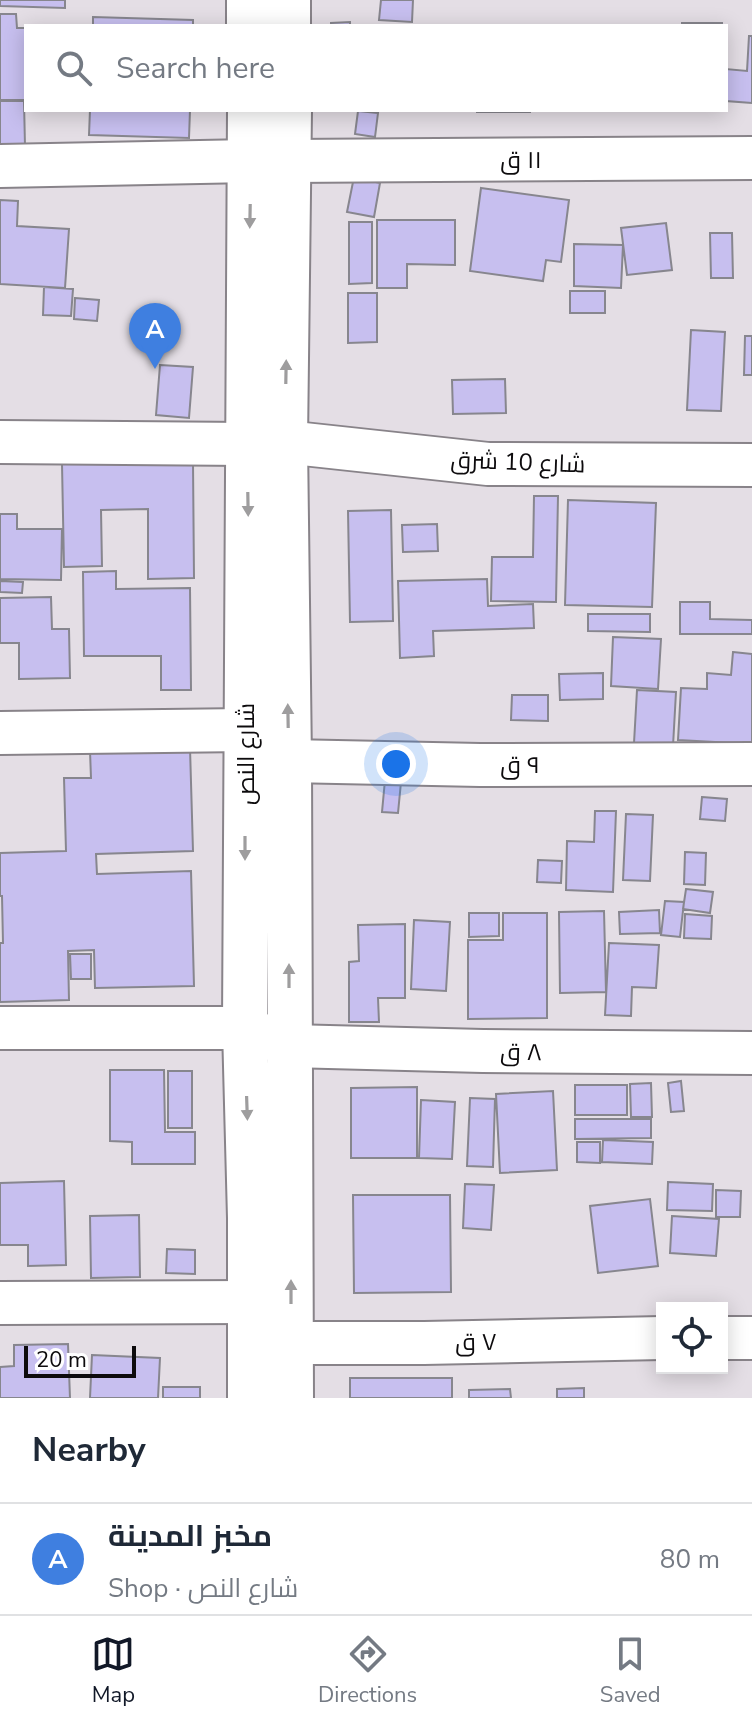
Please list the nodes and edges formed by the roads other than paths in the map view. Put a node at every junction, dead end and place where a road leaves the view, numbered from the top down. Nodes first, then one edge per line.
1 (249, 0) edge
2 (288, 0) edge
3 (249, 24) edge
4 (288, 24) edge
5 (251, 112) edge
6 (288, 112) edge
7 (752, 158) edge
8 (270, 161) junction
9 (0, 166) edge
10 (0, 442) edge
11 (266, 443) junction
12 (752, 465) edge
13 (246, 730) junction
14 (0, 733) edge
15 (289, 761) junction
16 (752, 764) edge
17 (0, 1028) edge
18 (245, 1028) junction
19 (290, 1046) junction
20 (752, 1053) edge
21 (249, 1302) junction
22 (0, 1303) edge
23 (656, 1338) edge
24 (728, 1338) edge
25 (752, 1338) edge
26 (291, 1343) junction
27 (250, 1398) edge
28 (291, 1398) edge

1 - 3 main road
2 - 4 main road
5 - 8 main road, شارع النص
6 - 8 main road, شارع النص
7 - 8 street, ١١ ق
8 - 9 street, ١١ ق
8 - 11 main road, شارع النص
10 - 11 street, شارع 10 شرق
11 - 12 street, شارع 10 شرق
11 -> 13 main road, شارع النص
15 -> 11 main road, شارع النص
13 - 14 street
13 -> 18 main road, شارع النص
15 - 16 street, ٩ ق
19 -> 15 main road, شارع النص
17 - 18 street
18 - 19 street
18 -> 21 main road, شارع النص
19 - 20 street, ٨ ق
26 -> 19 main road, شارع النص
21 - 22 street
21 - 27 main road, شارع النص
23 - 26 street, ٧ ق
24 - 25 street
26 - 28 main road, شارع النص

